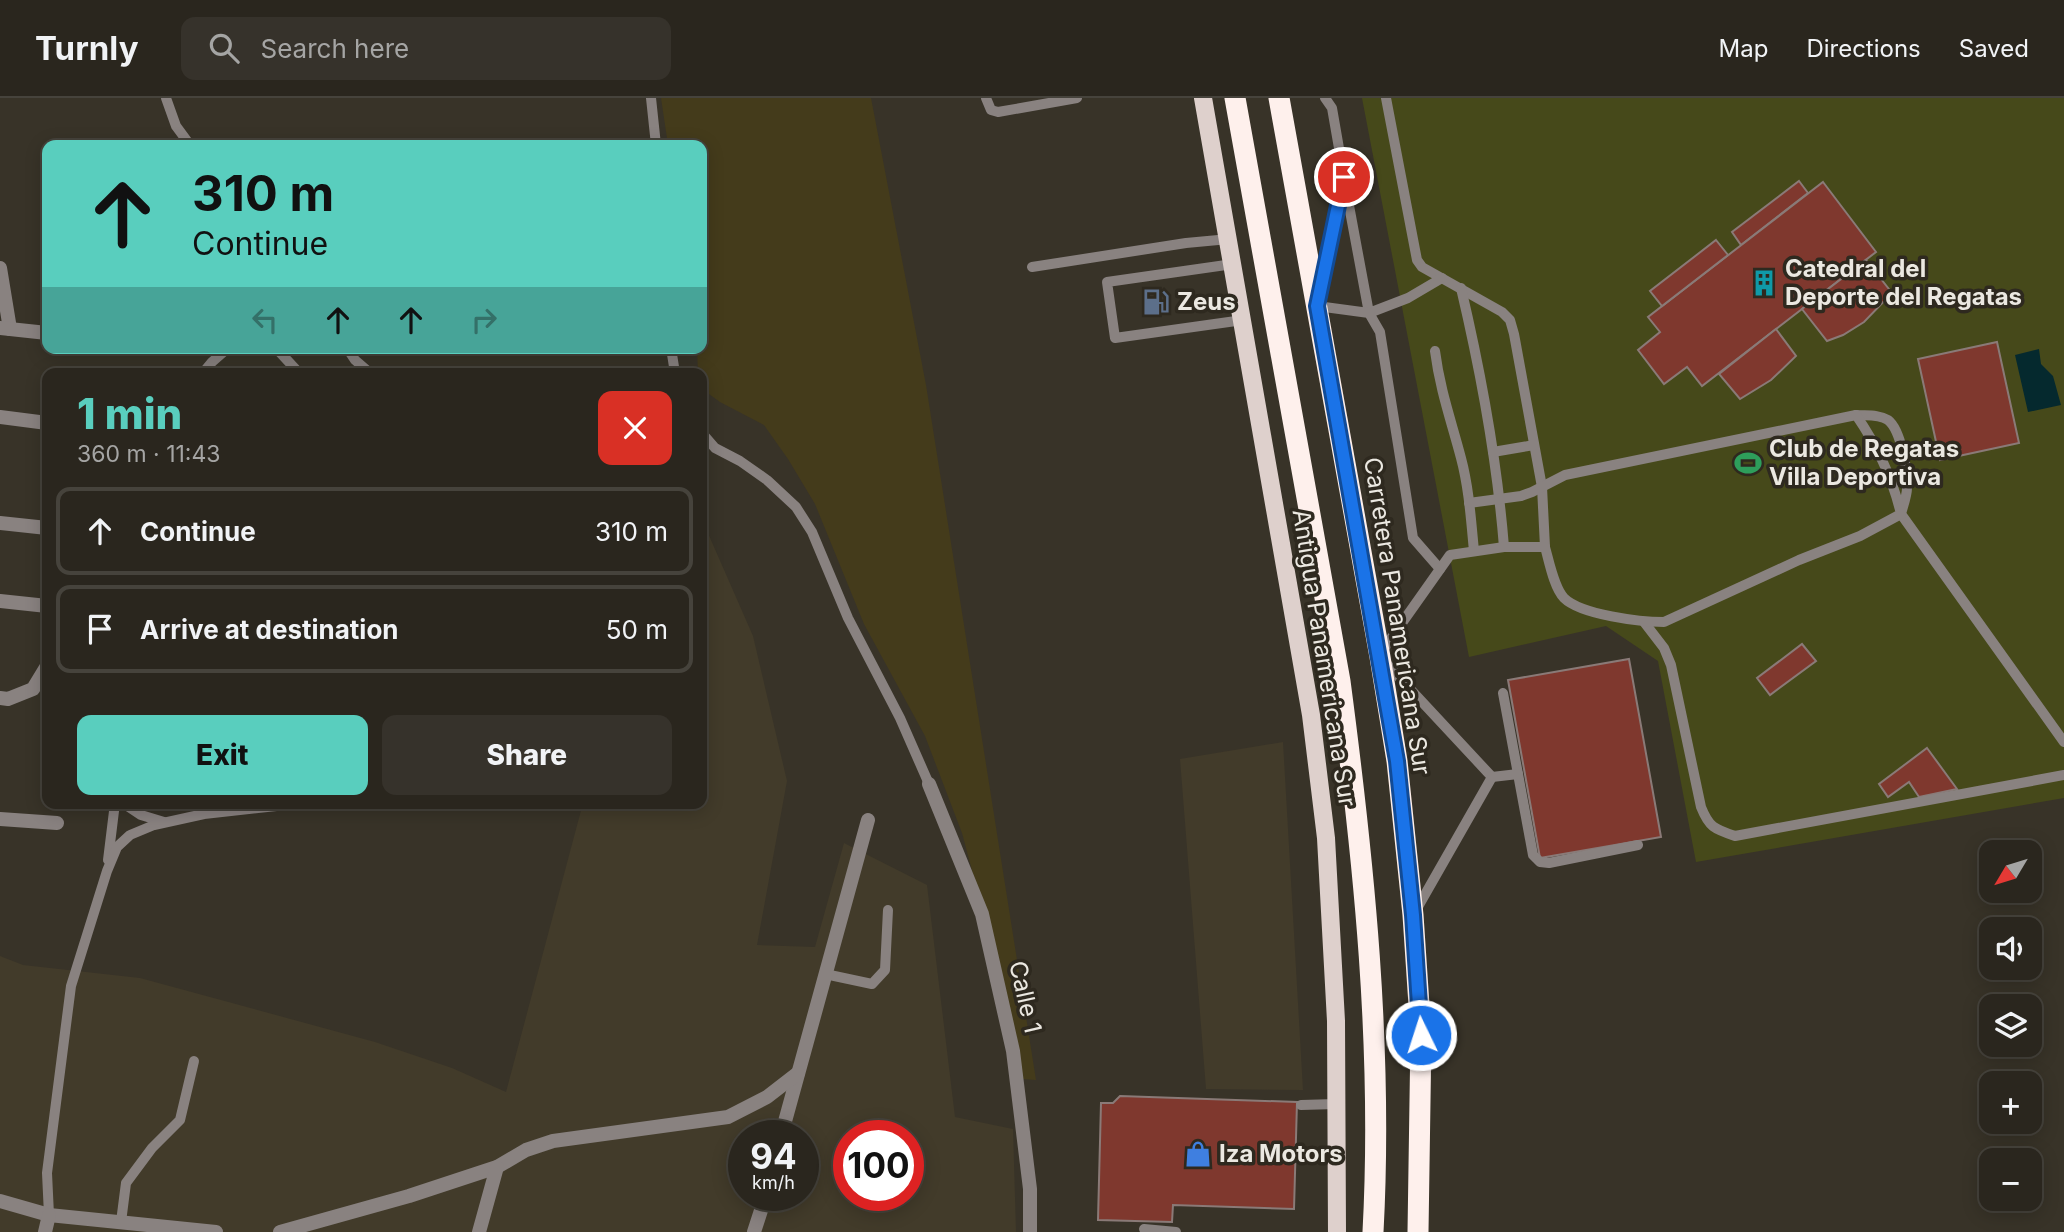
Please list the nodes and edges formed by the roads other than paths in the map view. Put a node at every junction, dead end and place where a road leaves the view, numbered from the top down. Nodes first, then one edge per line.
1 (166, 98) edge
2 (651, 98) edge
3 (986, 98) edge
4 (1077, 98) edge
5 (1203, 98) edge
6 (1235, 98) edge
7 (1279, 98) edge
8 (1325, 98) edge
9 (1386, 98) edge
10 (186, 140) edge
11 (655, 140) edge
12 (1344, 177) junction
13 (1229, 239) junction
14 (1233, 264) junction
15 (1032, 267) dead end
16 (0, 268) edge
17 (1442, 278) junction
18 (1461, 288) junction
19 (1317, 306) junction
20 (1369, 313) junction
21 (1243, 320) junction
22 (5, 329) edge
23 (42, 332) edge
24 (1435, 351) dead end
25 (221, 354) edge
26 (282, 354) edge
27 (351, 354) edge
28 (207, 368) edge
29 (294, 368) edge
30 (364, 368) edge
31 (1856, 415) junction
32 (0, 417) edge
33 (42, 422) edge
34 (707, 439) edge
35 (1534, 445) junction
36 (715, 448) junction
37 (707, 449) edge
38 (1493, 452) junction
39 (1542, 487) junction
40 (1500, 499) junction
41 (1469, 503) junction
42 (1901, 514) junction
43 (0, 523) edge
44 (42, 527) edge
45 (1504, 547) junction
46 (1545, 547) junction
47 (1474, 551) junction
48 (1440, 569) junction
49 (0, 601) edge
50 (42, 605) edge
51 (1644, 622) junction
52 (1380, 656) junction
53 (42, 674) edge
54 (1503, 694) dead end
55 (0, 698) edge
56 (2064, 742) edge
57 (1518, 774) junction
58 (2064, 775) edge
59 (1492, 777) junction
60 (929, 783) joint
61 (114, 809) edge
62 (132, 809) edge
63 (249, 809) edge
64 (0, 819) edge
65 (868, 820) dead end
66 (165, 822) junction
67 (57, 823) dead end
68 (1638, 845) dead end
69 (107, 871) junction
70 (888, 910) dead end
71 (1413, 915) junction
72 (825, 974) junction
73 (194, 1061) dead end
74 (798, 1073) junction
75 (1336, 1104) junction
76 (1301, 1105) dead end
77 (785, 1120) edge
78 (497, 1167) junction
79 (0, 1201) edge
80 (762, 1211) edge
81 (49, 1215) junction
82 (121, 1222) junction
83 (1144, 1229) dead end
84 (45, 1232) edge
85 (216, 1232) edge
86 (280, 1232) edge
87 (479, 1232) edge
88 (754, 1232) edge
89 (1030, 1232) edge
90 (1176, 1232) edge
91 (1337, 1232) edge
92 (1373, 1232) edge
93 (1418, 1232) edge

1 - 10 lane
2 - 11 lane
3 - 4 lane
5 - 13 main road, Antigua Panamericana Sur
6 - 92 highway
7 - 19 highway, Carretera Panamericana Sur
8 - 12 lane
9 - 17 lane
12 - 19 lane
12 - 20 lane
13 - 14 main road, Antigua Panamericana Sur
13 - 15 lane
14 - 21 main road, Antigua Panamericana Sur
14 - 21 lane
16 - 22 street
17 - 18 lane
17 - 20 lane
18 - 35 lane
18 - 38 lane
19 - 20 lane
19 - 52 highway, Carretera Panamericana Sur
20 - 48 lane
21 - 75 main road, Antigua Panamericana Sur
22 - 23 street
24 - 41 lane
25 - 28 lane
26 - 29 lane
27 - 30 lane
31 - 39 lane
31 - 42 lane
31 - 42 lane
32 - 33 street
34 - 36 lane
35 - 38 lane
35 - 39 lane
36 - 37 lane
36 - 60 lane
38 - 40 lane
39 - 40 lane
39 - 46 lane
40 - 41 lane
40 - 45 lane
41 - 47 lane
42 - 51 lane
42 - 56 lane
43 - 44 street
45 - 46 lane
45 - 47 lane
46 - 51 lane
47 - 48 lane
48 - 52 lane
49 - 50 street
51 - 58 lane
52 - 59 lane
52 - 71 highway, Carretera Panamericana Sur
53 - 55 street
54 - 57 lane
57 - 59 lane
57 - 68 lane
59 - 71 lane
60 - 89 street, Calle 1
61 - 69 lane
62 - 66 lane
63 - 66 lane
64 - 67 street
65 - 72 street
66 - 69 lane
69 - 81 lane
70 - 72 lane
71 - 93 highway, Carretera Panamericana Sur
72 - 74 street
73 - 82 lane
74 - 77 street
74 - 78 street
75 - 76 lane
75 - 91 main road, Antigua Panamericana Sur
78 - 86 street
78 - 87 street
79 - 81 street
80 - 88 street
81 - 82 street
81 - 84 street
82 - 85 street
83 - 90 lane

